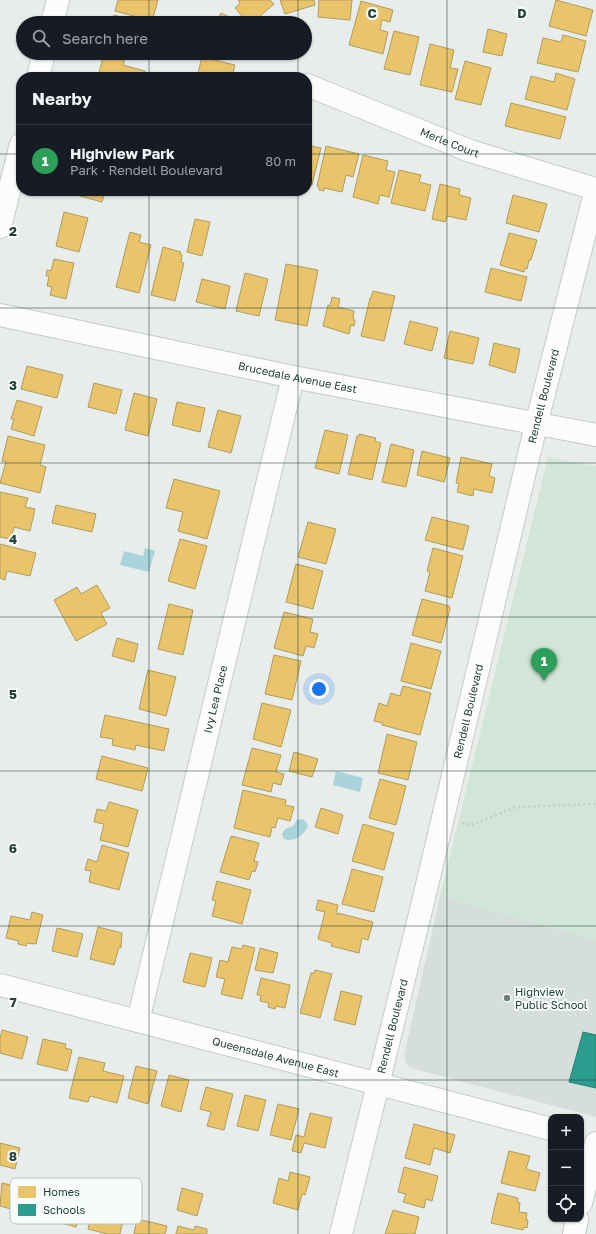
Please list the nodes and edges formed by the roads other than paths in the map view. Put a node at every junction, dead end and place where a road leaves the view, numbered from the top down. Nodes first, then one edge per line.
1 (58, 0) edge
2 (54, 16) edge
3 (42, 60) edge
4 (39, 72) edge
5 (312, 87) edge
6 (16, 164) edge
7 (596, 189) edge
8 (0, 227) edge
9 (0, 315) edge
10 (293, 377) junction
11 (536, 425) junction
12 (596, 435) edge
13 (0, 985) edge
14 (138, 1021) junction
15 (377, 1084) junction
16 (548, 1128) edge
17 (584, 1139) edge
18 (596, 1143) edge
19 (584, 1191) edge
20 (576, 1222) edge
21 (341, 1234) edge
22 (574, 1234) edge

1 - 2 street
3 - 4 street
5 - 7 street, Merle Court
6 - 8 street
7 - 11 street, Rendell Boulevard
9 - 10 street, Brucedale Avenue East
10 - 11 street, Brucedale Avenue East
10 - 14 street, Ivy Lea Place
11 - 12 street, Brucedale Avenue East
11 - 15 street, Rendell Boulevard
13 - 14 street, Queensdale Avenue East
14 - 15 street, Queensdale Avenue East
15 - 16 street, Queensdale Avenue East
15 - 21 street, Rendell Boulevard
17 - 18 street
18 - 19 street
20 - 22 street

